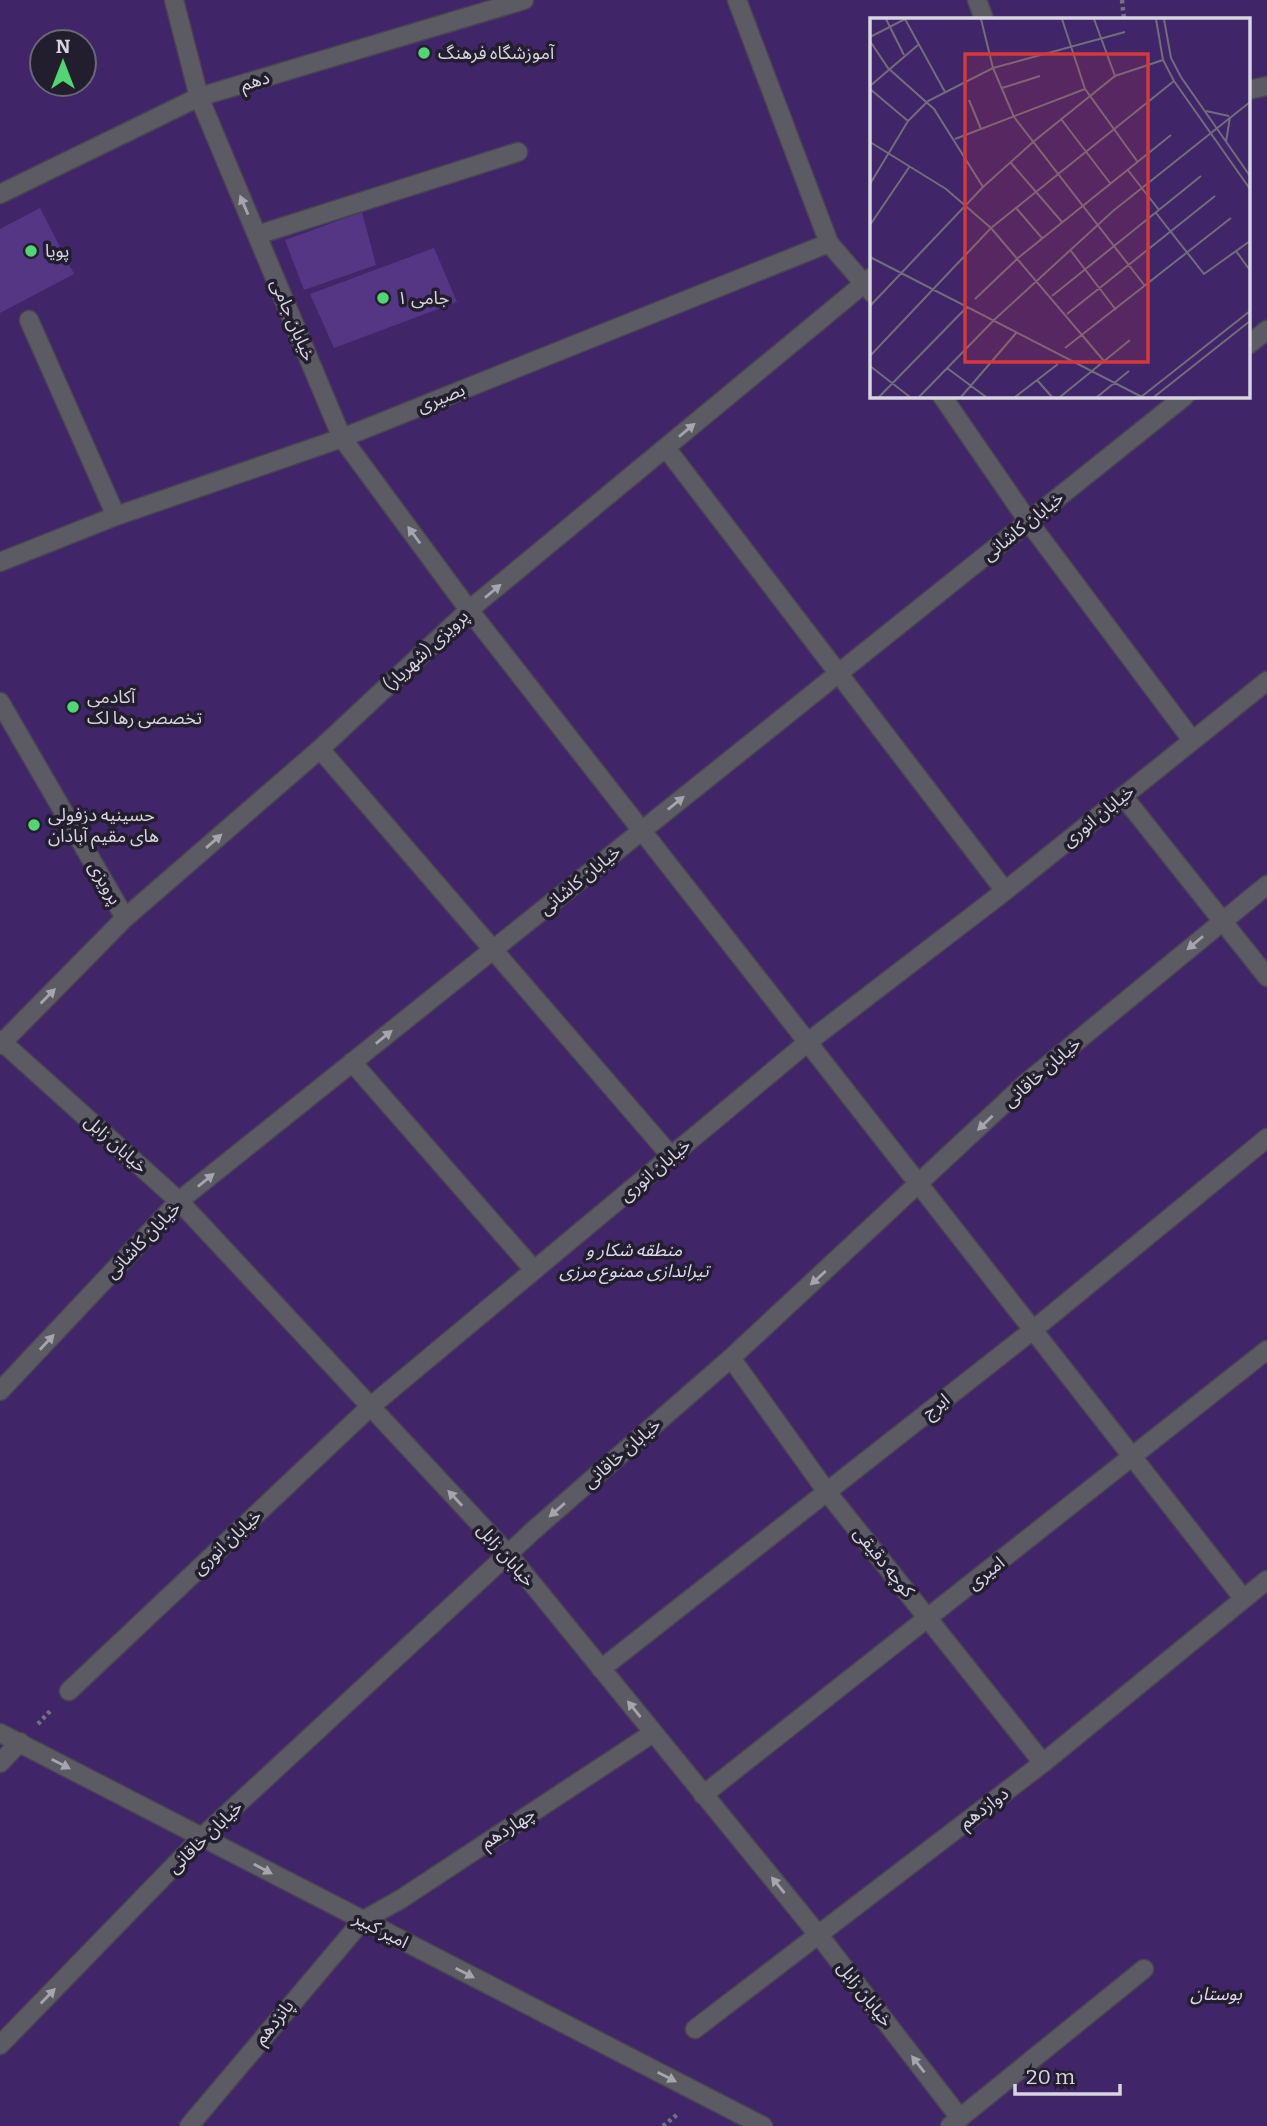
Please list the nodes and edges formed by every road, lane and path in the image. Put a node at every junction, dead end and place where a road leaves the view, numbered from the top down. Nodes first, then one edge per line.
1 (174, 0) edge
2 (524, 0) edge
3 (737, 0) edge
4 (977, 0) edge
5 (1122, 0) edge
6 (984, 18) edge
7 (1124, 18) edge
8 (199, 97) junction
9 (518, 152) dead end
10 (0, 194) edge
11 (257, 235) junction
12 (829, 243) junction
13 (869, 284) edge
14 (29, 320) dead end
15 (1267, 330) edge
16 (1250, 343) edge
17 (943, 397) edge
18 (1184, 397) edge
19 (342, 438) junction
20 (666, 448) junction
21 (116, 516) junction
22 (1028, 521) junction
23 (0, 562) edge
24 (469, 610) junction
25 (838, 674) junction
26 (1267, 681) edge
27 (0, 702) edge
28 (1192, 740) junction
29 (320, 749) junction
30 (1123, 796) junction
31 (642, 831) junction
32 (1267, 885) edge
33 (1005, 891) junction
34 (125, 919) junction
35 (1223, 920) junction
36 (494, 950) junction
37 (1267, 977) edge
38 (1, 1042) edge
39 (808, 1042) junction
40 (352, 1062) junction
41 (1267, 1138) edge
42 (671, 1156) junction
43 (920, 1185) junction
44 (179, 1201) junction
45 (534, 1270) junction
46 (1033, 1330) junction
47 (1267, 1350) edge
48 (731, 1358) junction
49 (0, 1391) edge
50 (370, 1407) junction
51 (1133, 1458) junction
52 (827, 1492) junction
53 (508, 1554) junction
54 (1267, 1580) edge
55 (1243, 1598) junction
56 (929, 1618) junction
57 (601, 1669) junction
58 (69, 1691) joint
59 (0, 1733) edge
60 (653, 1733) junction
61 (20, 1742) junction
62 (0, 1763) edge
63 (1043, 1763) junction
64 (704, 1795) junction
65 (202, 1837) junction
66 (362, 1921) junction
67 (818, 1935) junction
68 (1144, 1969) dead end
69 (695, 2029) dead end
70 (0, 2045) edge
71 (955, 2122) edge
72 (189, 2126) edge
73 (763, 2126) edge

1 - 8 street, خیابان جامی
2 - 8 street, دهم
3 - 12 street
4 - 6 street
5 - 7 path
8 - 10 street, دهم
11 -> 8 street, خیابان جامی
9 - 11 street
11 - 19 street, خیابان جامی
12 - 13 street
12 - 19 street, بصیری
20 -> 13 street, پرویزی (شهریار)
14 - 21 street
15 - 16 street
17 - 22 street
18 - 22 street, خیابان کاشانی
19 - 21 street, بصیری
24 -> 19 street, خیابان جامی
24 -> 20 street, پرویزی (شهریار)
20 - 25 street
21 - 23 street, بصیری
22 - 25 street, خیابان کاشانی
22 - 28 street
24 - 29 street, پرویزی (شهریار)
24 - 31 street, خیابان جامی
31 -> 25 street, خیابان کاشانی
25 - 33 street
26 - 28 street, خیابان انوری
27 - 34 street, پرویزی
28 - 30 street, خیابان انوری
34 -> 29 street, پرویزی (شهریار)
29 - 36 street
30 - 33 street, خیابان انوری
30 - 35 street
31 - 36 street, خیابان کاشانی
31 - 39 street, خیابان جامی
32 - 35 street, خیابان خاقانی
33 - 39 street, خیابان انوری
38 -> 34 street, پرویزی (شهریار)
35 - 37 street
35 -> 43 street, خیابان خاقانی
40 -> 36 street, خیابان کاشانی
36 - 42 street
38 - 44 street, خیابان زابل
39 - 42 street, خیابان انوری
39 - 43 street, خیابان جامی
44 -> 40 street, خیابان کاشانی
40 - 45 street
41 - 46 street, ایرج
42 - 45 street, خیابان انوری
43 - 46 street, خیابان جامی
43 -> 48 street, خیابان خاقانی
49 -> 44 street, خیابان کاشانی
44 - 50 street, خیابان زابل
45 - 50 street, خیابان انوری
46 - 51 street, خیابان جامی
46 - 52 street, ایرج
47 - 51 street, امیری
48 - 52 street, کوچه دقیقی
48 -> 53 street, خیابان خاقانی
53 -> 50 street, خیابان زابل
50 - 58 street, خیابان انوری
51 - 55 street, خیابان جامی
51 - 56 street, امیری
52 - 56 street, کوچه دقیقی
52 - 57 street, ایرج
53 - 57 street, خیابان زابل
53 - 65 street, خیابان خاقانی
54 - 55 street, دوازدهم
55 - 63 street, دوازدهم
56 - 63 street, کوچه دقیقی
56 - 64 street, امیری
60 -> 57 street, خیابان زابل
58 - 61 path
59 - 61 street, امیر کبیر
60 - 64 street, خیابان زابل
60 - 66 street, چهاردهم
61 - 62 street
61 -> 65 street, امیر کبیر
63 - 67 street, دوازدهم
67 -> 64 street, خیابان زابل
65 -> 66 street, امیر کبیر
70 -> 65 street, خیابان خاقانی
66 - 72 street, پانزدهم
66 -> 73 street, امیر کبیر
67 - 69 street, دوازدهم
71 -> 67 street, خیابان زابل
68 - 71 street

